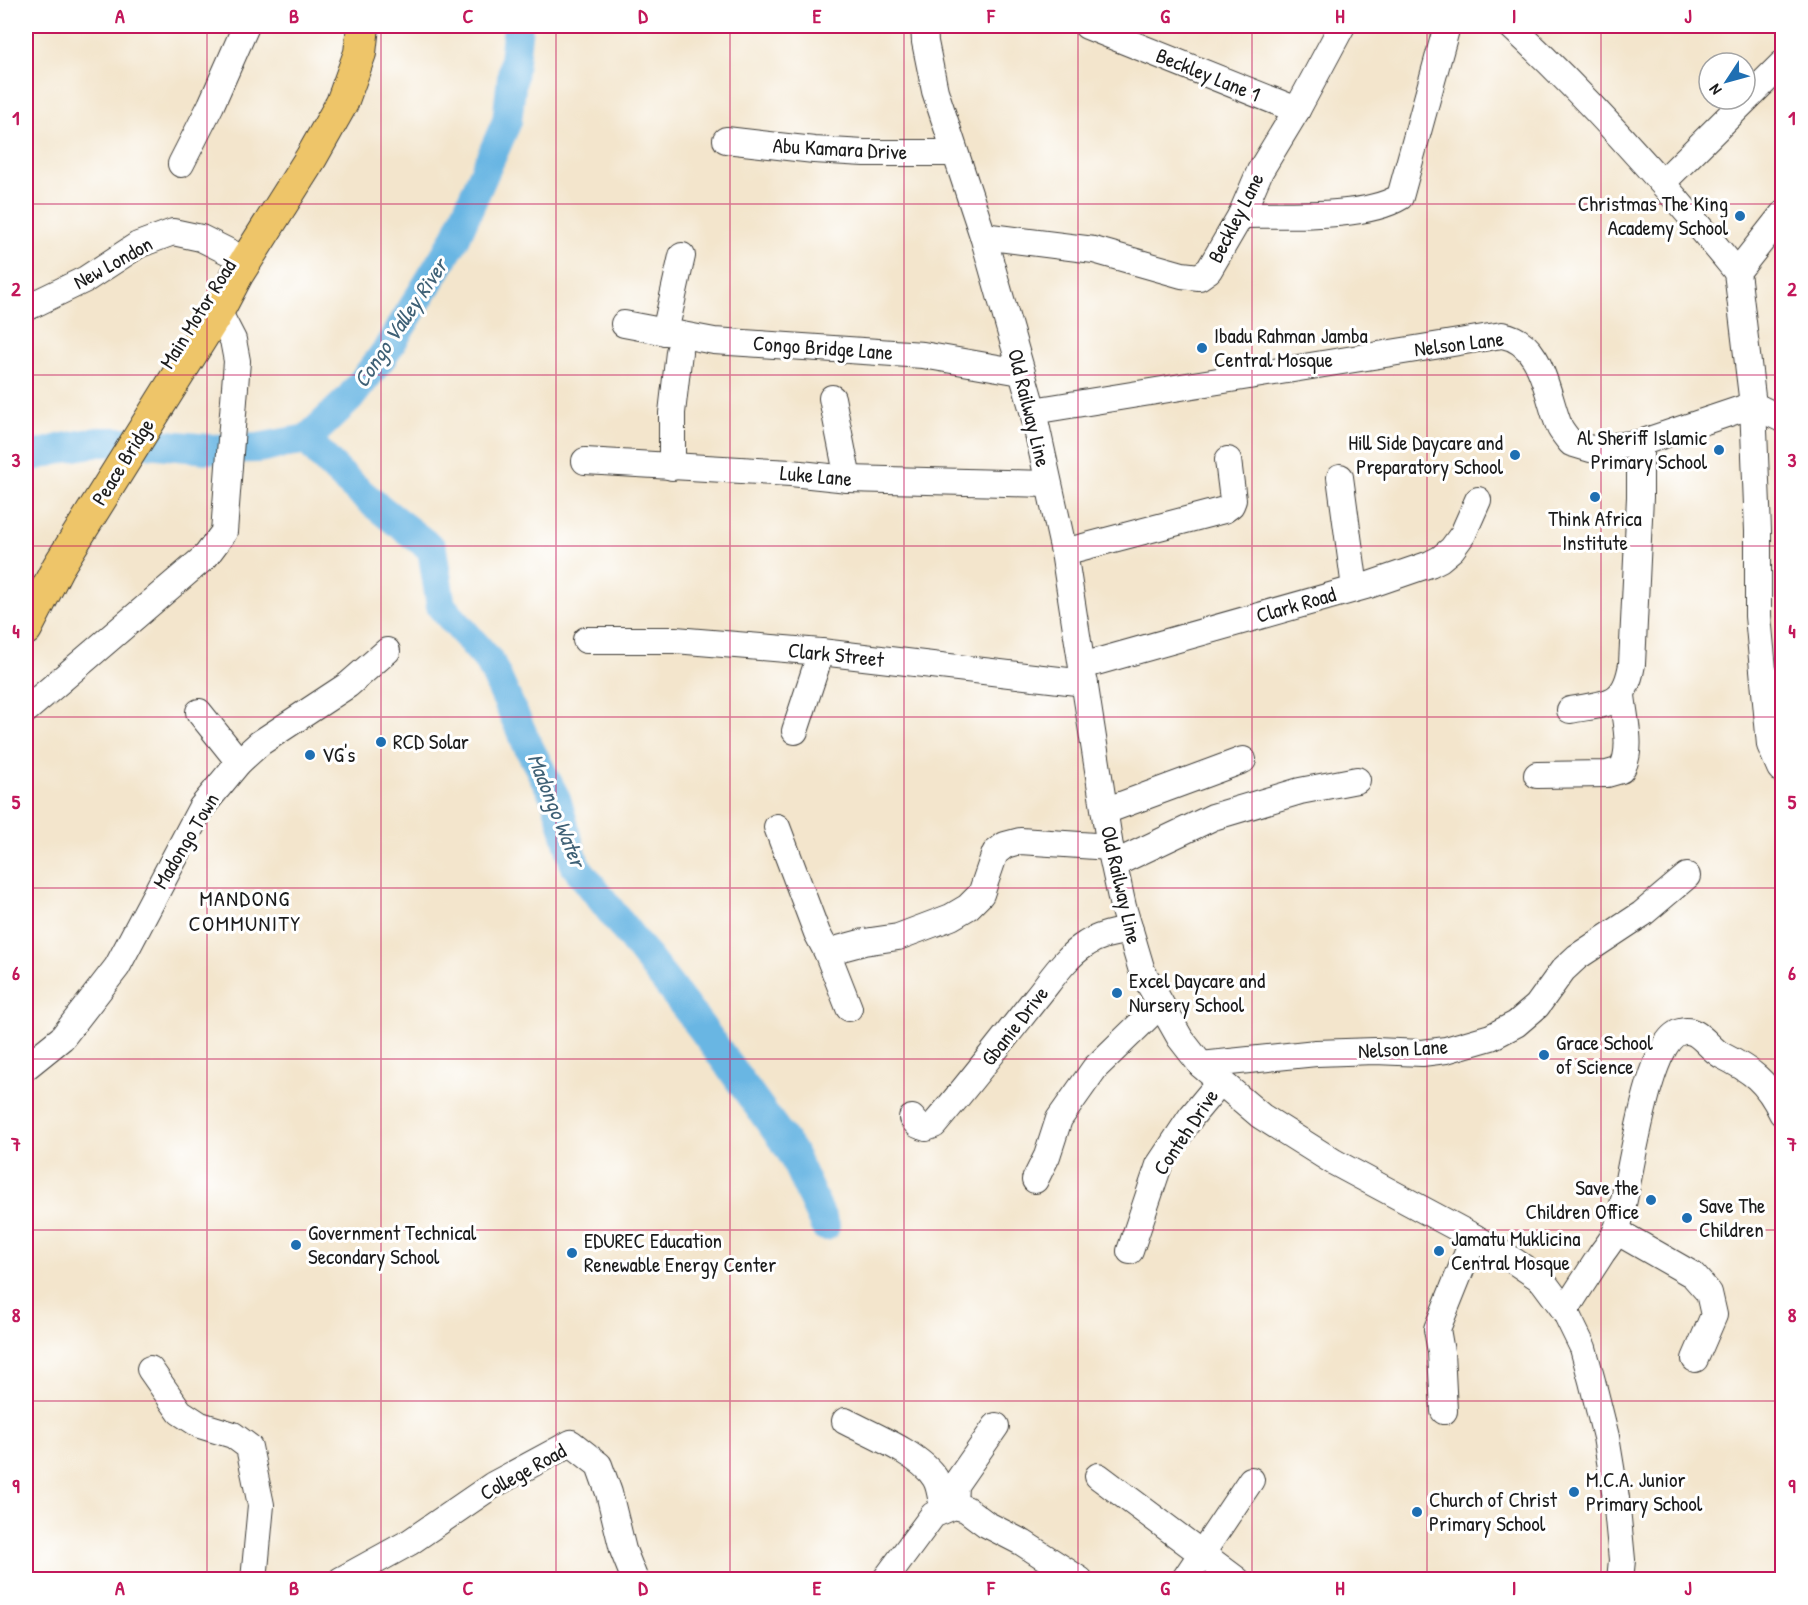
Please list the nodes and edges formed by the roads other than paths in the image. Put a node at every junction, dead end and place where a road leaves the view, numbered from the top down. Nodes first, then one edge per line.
1 (246, 26) edge
2 (344, 26) edge
3 (363, 26) edge
4 (924, 26) edge
5 (1087, 26) edge
6 (1342, 26) edge
7 (1447, 26) edge
8 (1524, 31) edge
9 (1782, 64) edge
10 (1297, 110) junction
11 (726, 140) dead end
12 (954, 153) junction
13 (181, 164) dead end
14 (1664, 183) junction
15 (1241, 215) junction
16 (1782, 215) edge
17 (983, 236) junction
18 (235, 255) junction
19 (682, 256) dead end
20 (1737, 272) junction
21 (26, 308) edge
22 (218, 311) junction
23 (624, 324) dead end
24 (672, 342) junction
25 (182, 354) junction
26 (1021, 372) junction
27 (832, 398) dead end
28 (1753, 405) junction
29 (1033, 411) junction
30 (1782, 419) edge
31 (1640, 443) junction
32 (1228, 460) dead end
33 (585, 461) dead end
34 (672, 467) junction
35 (1340, 477) dead end
36 (848, 479) junction
37 (1048, 484) junction
38 (1478, 500) dead end
39 (1064, 552) junction
40 (50, 562) junction
41 (1355, 588) junction
42 (26, 591) edge
43 (26, 629) edge
44 (586, 640) dead end
45 (387, 651) dead end
46 (821, 652) junction
47 (1083, 675) junction
48 (1622, 695) junction
49 (26, 710) edge
50 (1570, 710) dead end
51 (199, 712) dead end
52 (795, 731) dead end
53 (1243, 760) dead end
54 (239, 762) junction
55 (1781, 769) edge
56 (1537, 775) dead end
57 (1357, 780) dead end
58 (1105, 811) junction
59 (777, 827) dead end
60 (1112, 856) junction
61 (1687, 876) dead end
62 (1130, 930) junction
63 (827, 952) junction
64 (1160, 1005) junction
65 (849, 1008) dead end
66 (26, 1066) edge
67 (1210, 1074) junction
68 (1782, 1113) edge
69 (912, 1118) dead end
70 (1035, 1180) dead end
71 (1616, 1231) junction
72 (1474, 1236) junction
73 (1130, 1251) dead end
74 (1565, 1311) junction
75 (1695, 1359) dead end
76 (150, 1369) dead end
77 (1444, 1411) dead end
78 (844, 1421) dead end
79 (996, 1426) dead end
80 (1098, 1476) dead end
81 (1251, 1480) dead end
82 (949, 1507) junction
83 (1201, 1552) junction
84 (254, 1580) edge
85 (341, 1580) edge
86 (635, 1580) edge
87 (885, 1580) edge
88 (1080, 1580) edge
89 (1184, 1580) edge
90 (1237, 1580) edge
91 (1620, 1580) edge

1 - 13 street
2 - 18 main road, Main Motor Road
3 - 22 main road, Main Motor Road
4 - 12 street, Old Railway Line
5 - 10 street, Beckley Lane 1
6 - 10 street, Beckley Lane
7 - 15 street
8 - 14 street
9 - 14 street
10 - 15 street, Beckley Lane
11 - 12 street, Abu Kamara Drive
12 - 17 street, Old Railway Line
14 - 20 street
15 - 17 street, Beckley Lane
16 - 20 street
17 - 26 street, Old Railway Line
18 - 21 street, New London
18 - 25 main road, Main Motor Road
19 - 24 street
20 - 28 street
22 - 25 main road, Main Motor Road
22 - 49 street
23 - 24 street, Congo Bridge Lane
24 - 26 street, Congo Bridge Lane
24 - 34 street
25 - 40 main road, Main Motor Road
26 - 29 street, Old Railway Line
27 - 36 street
28 - 30 street
28 - 31 street, Nelson Lane
28 - 55 street
29 - 31 street, Nelson Lane
29 - 37 street, Old Railway Line
31 - 48 street
32 - 39 street
33 - 34 street, Luke Lane
34 - 36 street, Luke Lane
35 - 41 street
36 - 37 street, Luke Lane
37 - 39 street, Old Railway Line
38 - 41 street, Clark Road
39 - 47 street, Old Railway Line
40 - 42 main road, Main Motor Road
40 - 43 main road, Main Motor Road
41 - 47 street, Clark Road
44 - 46 street, Clark Street
45 - 54 street, Madongo Town
46 - 47 street, Clark Street
46 - 52 street
47 - 58 street, Old Railway Line
48 - 50 street
48 - 56 street
51 - 54 street
53 - 58 street
54 - 66 street, Madongo Town
57 - 60 street
58 - 60 street, Old Railway Line
59 - 63 street
60 - 62 street, Old Railway Line
60 - 63 street
61 - 67 street, Nelson Lane
62 - 64 street, Old Railway Line
62 - 69 street, Gbanie Drive
63 - 65 street
64 - 67 street, Old Railway Line
64 - 70 street
67 - 72 street, Old Railway Line
67 - 73 street, Conteh Drive
68 - 71 street
71 - 74 street
71 - 75 street
72 - 74 street, Old Railway Line
72 - 77 street
74 - 91 street, Old Railway Line
76 - 84 street
78 - 82 street
79 - 82 street
80 - 83 street
81 - 83 street
82 - 87 street
82 - 88 street
83 - 89 street
83 - 90 street
85 - 86 street, College Road

